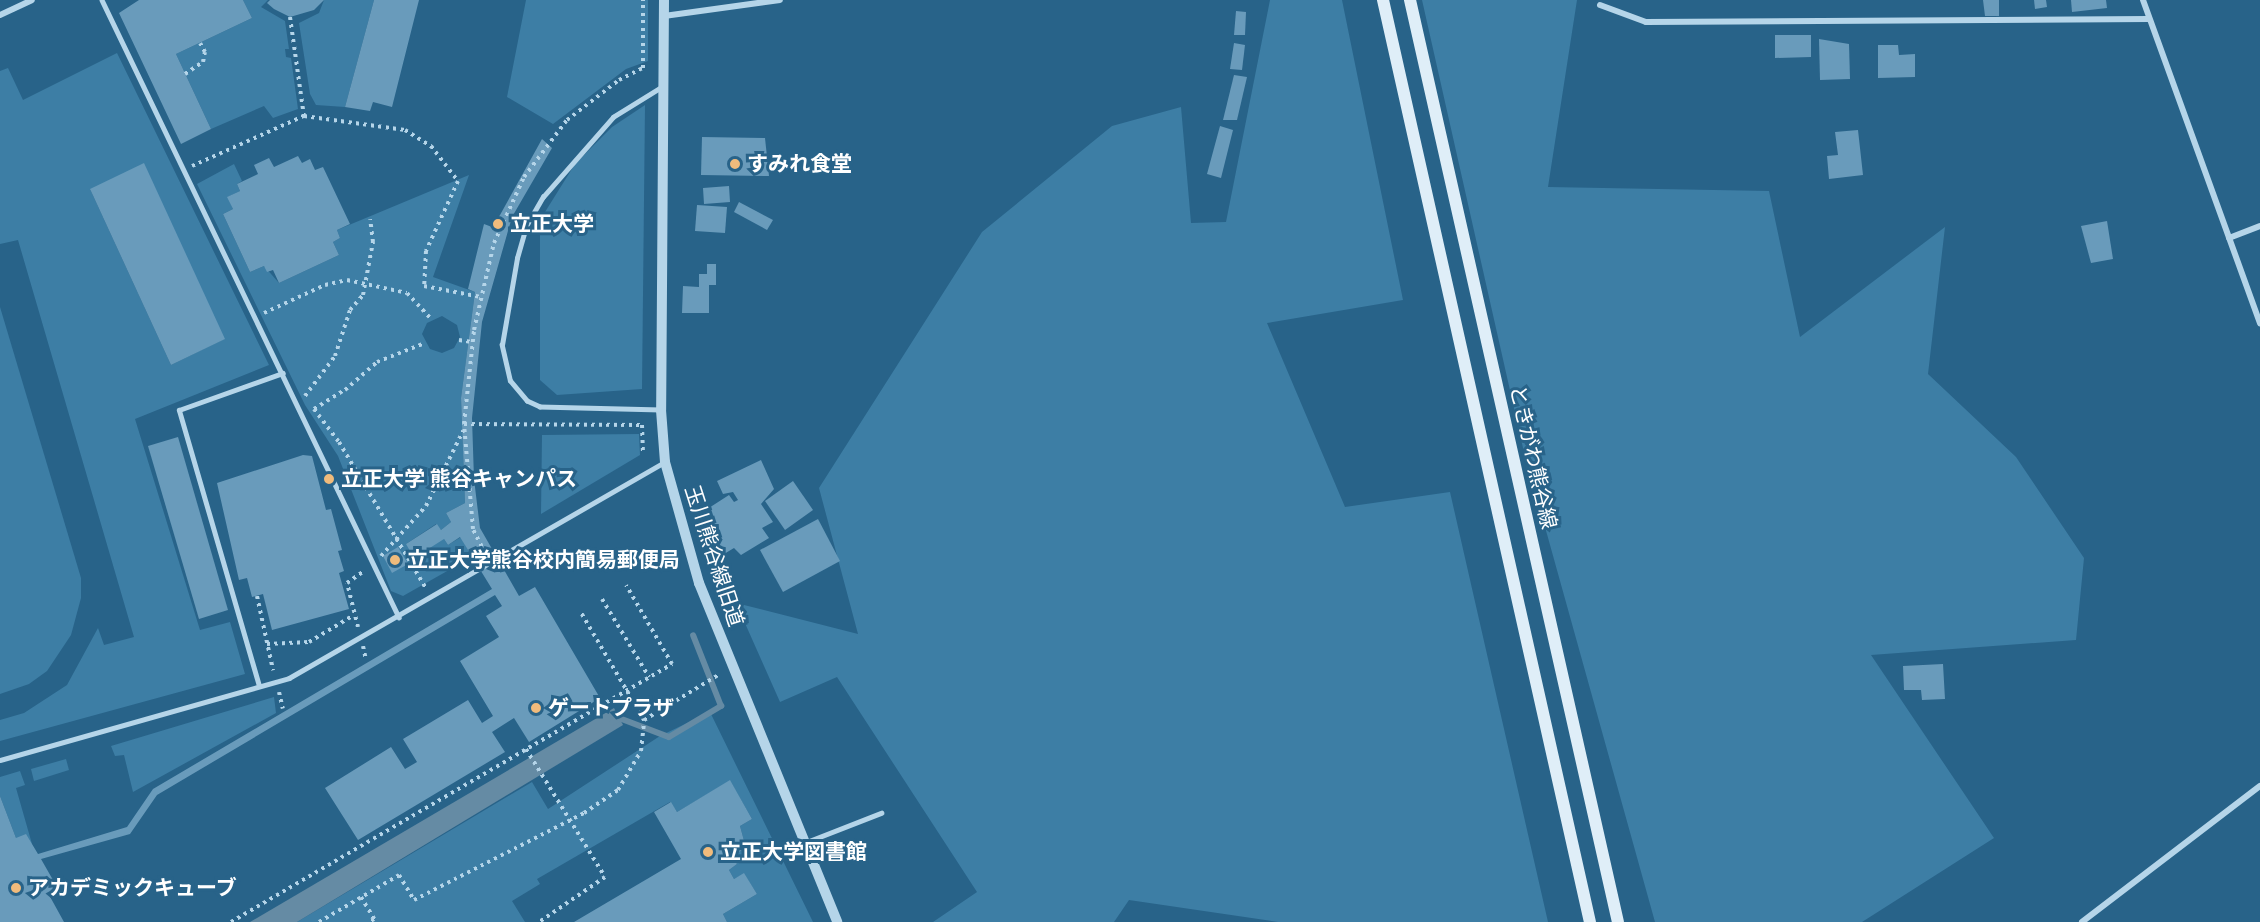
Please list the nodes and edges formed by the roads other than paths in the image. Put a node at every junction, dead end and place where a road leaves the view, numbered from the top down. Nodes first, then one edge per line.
1 (32, 0) edge
2 (102, 0) edge
3 (663, 0) edge
4 (780, 0) edge
5 (1383, 0) edge
6 (1410, 0) edge
7 (2143, 0) edge
8 (1600, 4) dead end
9 (0, 15) edge
10 (664, 16) junction
11 (2149, 19) junction
12 (663, 86) junction
13 (2260, 226) edge
14 (2229, 238) junction
15 (2260, 324) edge
16 (283, 373) junction
17 (661, 410) junction
18 (665, 462) junction
19 (399, 618) junction
20 (259, 686) junction
21 (0, 760) edge
22 (2260, 786) edge
23 (881, 813) dead end
24 (804, 843) junction
25 (837, 922) edge
26 (1590, 922) edge
27 (1618, 922) edge
28 (2082, 922) edge

1 - 9 street
2 - 16 lane
3 - 10 street, 玉川熊谷線旧道
4 - 10 street
5 - 26 main road
6 - 27 main road, ときがわ熊谷線
7 - 11 street
8 - 11 street
10 - 12 street, 玉川熊谷線旧道
11 - 14 street
12 - 17 street, 玉川熊谷線旧道
12 - 17 lane
13 - 14 street
14 - 15 street
16 - 19 lane
16 - 20 lane
17 - 18 street, 玉川熊谷線旧道
18 - 19 lane
18 - 24 street, 玉川熊谷線旧道
19 - 20 lane
20 - 21 lane
22 - 28 street
23 - 24 lane
24 - 25 street, 玉川熊谷線旧道

